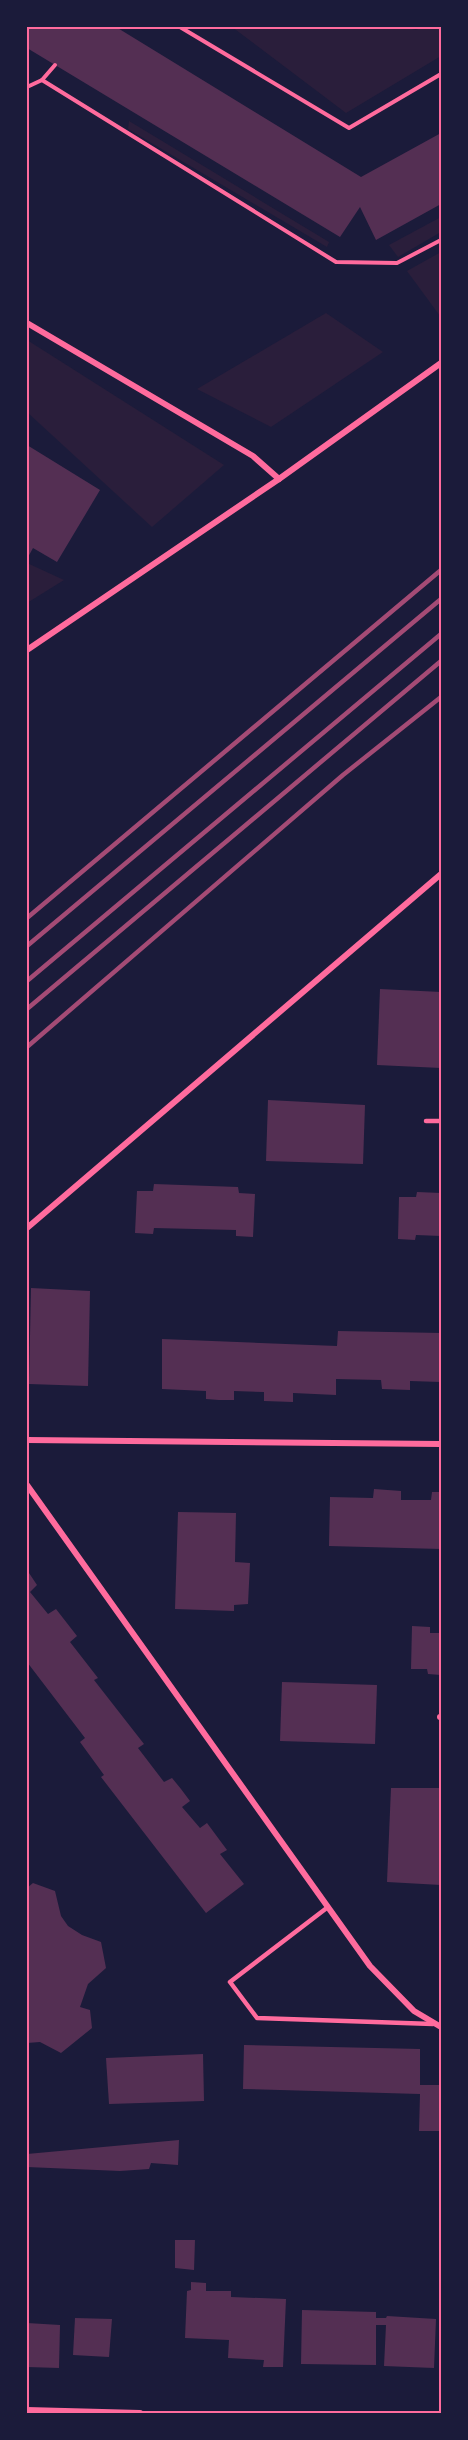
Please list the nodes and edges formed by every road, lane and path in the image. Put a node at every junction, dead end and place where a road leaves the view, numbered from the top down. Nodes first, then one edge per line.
1 (180, 27) edge
2 (55, 65) dead end
3 (441, 74) edge
4 (42, 80) junction
5 (27, 87) edge
6 (441, 240) edge
7 (27, 323) edge
8 (441, 363) edge
9 (279, 479) junction
10 (27, 650) edge
11 (441, 874) edge
12 (426, 1121) dead end
13 (441, 1121) edge
14 (27, 1228) edge
15 (27, 1440) edge
16 (441, 1444) edge
17 (27, 1485) edge
18 (328, 1907) junction
19 (438, 2025) edge
20 (27, 2410) edge
21 (140, 2413) edge

1 - 3 path
2 - 4 path
4 - 5 path
4 - 6 path
7 - 9 street
8 - 9 street
9 - 10 street
11 - 14 street
12 - 13 lane
15 - 16 street
17 - 18 street
18 - 19 street
18 - 19 lane
20 - 21 street

